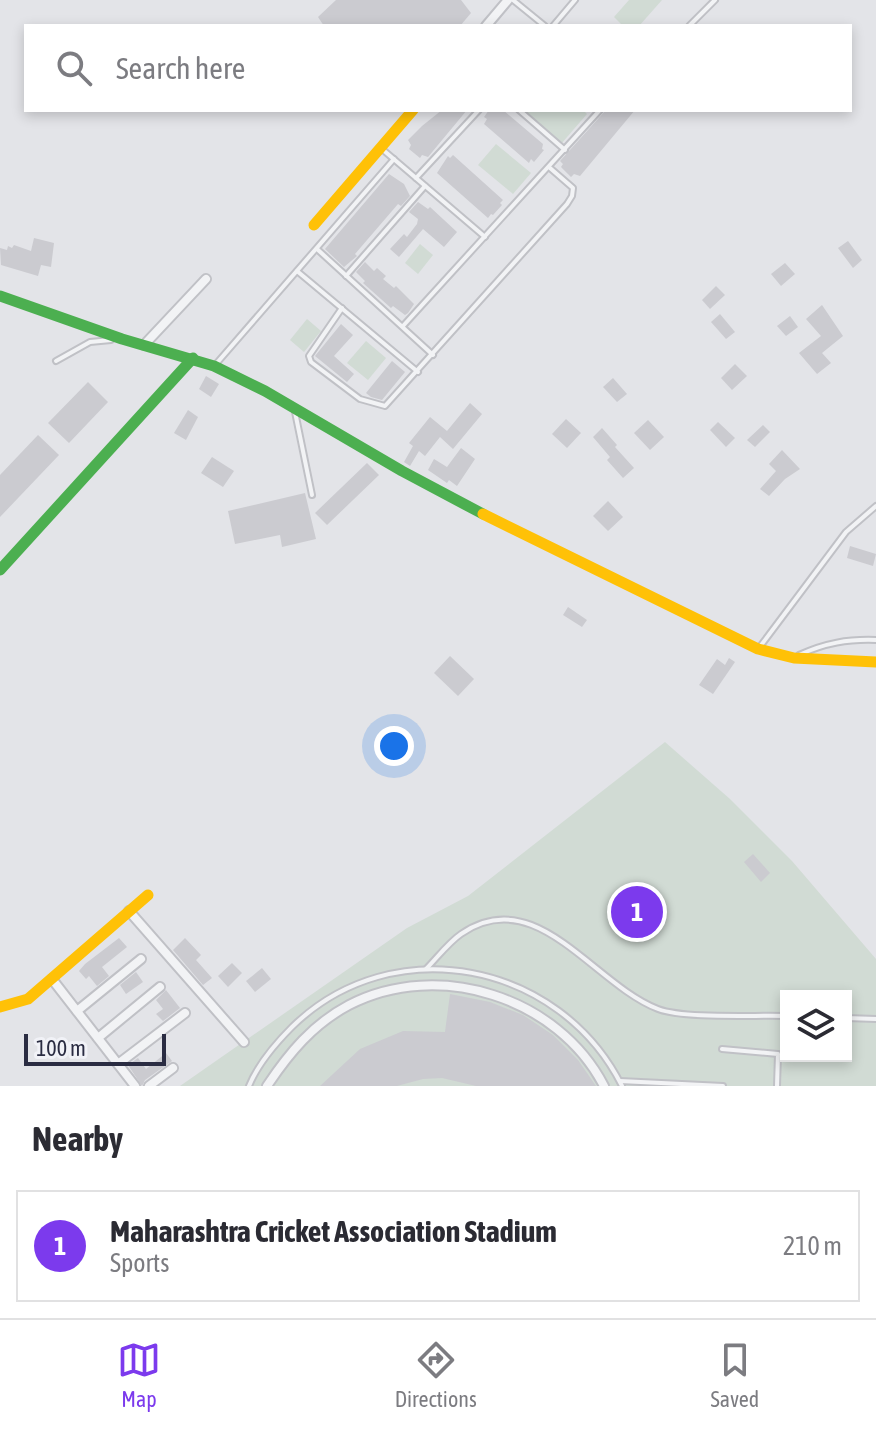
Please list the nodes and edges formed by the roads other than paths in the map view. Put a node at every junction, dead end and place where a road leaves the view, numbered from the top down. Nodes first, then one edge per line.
1 (511, 0) edge
2 (575, 0) edge
3 (715, 0) edge
4 (558, 20) junction
5 (488, 24) edge
6 (542, 24) edge
7 (555, 24) edge
8 (563, 24) edge
9 (691, 24) edge
10 (411, 112) edge
11 (477, 112) edge
12 (521, 112) edge
13 (598, 112) edge
14 (382, 149) junction
15 (565, 150) junction
16 (394, 159) junction
17 (550, 168) junction
18 (416, 178) junction
19 (425, 186) junction
20 (314, 225) joint
21 (485, 237) junction
22 (325, 238) junction
23 (317, 248) junction
24 (297, 271) junction
25 (346, 276) junction
26 (206, 279) dead end
27 (0, 296) edge
28 (342, 308) junction
29 (403, 326) junction
30 (122, 339) junction
31 (144, 345) junction
32 (433, 355) junction
33 (193, 358) junction
34 (56, 361) dead end
35 (214, 366) junction
36 (418, 372) junction
37 (294, 407) junction
38 (312, 495) dead end
39 (876, 506) edge
40 (0, 570) edge
41 (876, 640) edge
42 (758, 649) junction
43 (794, 658) junction
44 (876, 662) edge
45 (148, 895) dead end
46 (129, 911) junction
47 (141, 959) dead end
48 (426, 969) junction
49 (52, 979) junction
50 (160, 987) dead end
51 (0, 1007) edge
52 (77, 1011) junction
53 (185, 1013) dead end
54 (780, 1016) edge
55 (852, 1018) edge
56 (876, 1019) edge
57 (98, 1038) junction
58 (244, 1042) dead end
59 (722, 1049) dead end
60 (778, 1054) joint
61 (118, 1064) junction
62 (173, 1068) dead end
63 (621, 1084) edge
64 (135, 1086) edge
65 (149, 1086) edge
66 (249, 1086) edge
67 (267, 1086) edge
68 (604, 1086) edge
69 (708, 1086) edge
70 (723, 1086) edge
71 (777, 1086) edge

1 - 5 street
1 - 6 lane
2 - 4 lane
3 - 9 lane
4 - 7 lane
4 - 8 lane
10 - 14 street
11 - 18 lane
12 - 15 lane
13 - 15 lane
14 - 16 lane
14 - 20 street
15 - 17 lane
16 - 18 lane
16 - 22 lane
17 - 21 lane
17 - 32 lane
18 - 19 lane
19 - 21 lane
19 - 25 lane
20 - 22 lane
21 - 29 lane
22 - 23 lane
23 - 24 lane
23 - 25 lane
24 - 28 lane
24 - 35 lane
25 - 29 lane
26 - 31 street
27 - 30 street
28 - 36 lane
28 - 36 lane
29 - 32 lane
30 - 31 street
30 - 34 lane
31 - 33 street
32 - 36 lane
33 - 35 street
33 - 40 street
35 - 37 street
37 - 38 lane
37 - 42 street
39 - 42 lane
41 - 43 lane
42 - 43 street
43 - 44 street
45 - 46 street
46 - 49 street
46 - 58 street
47 - 52 street
48 - 54 lane
48 - 63 lane
48 - 66 lane
49 - 51 street
49 - 52 street
50 - 57 street
52 - 57 street
53 - 61 street
55 - 56 lane
57 - 61 street
59 - 60 lane
60 - 71 lane
61 - 64 street
62 - 65 street
63 - 69 lane
67 - 68 street
69 - 70 lane

